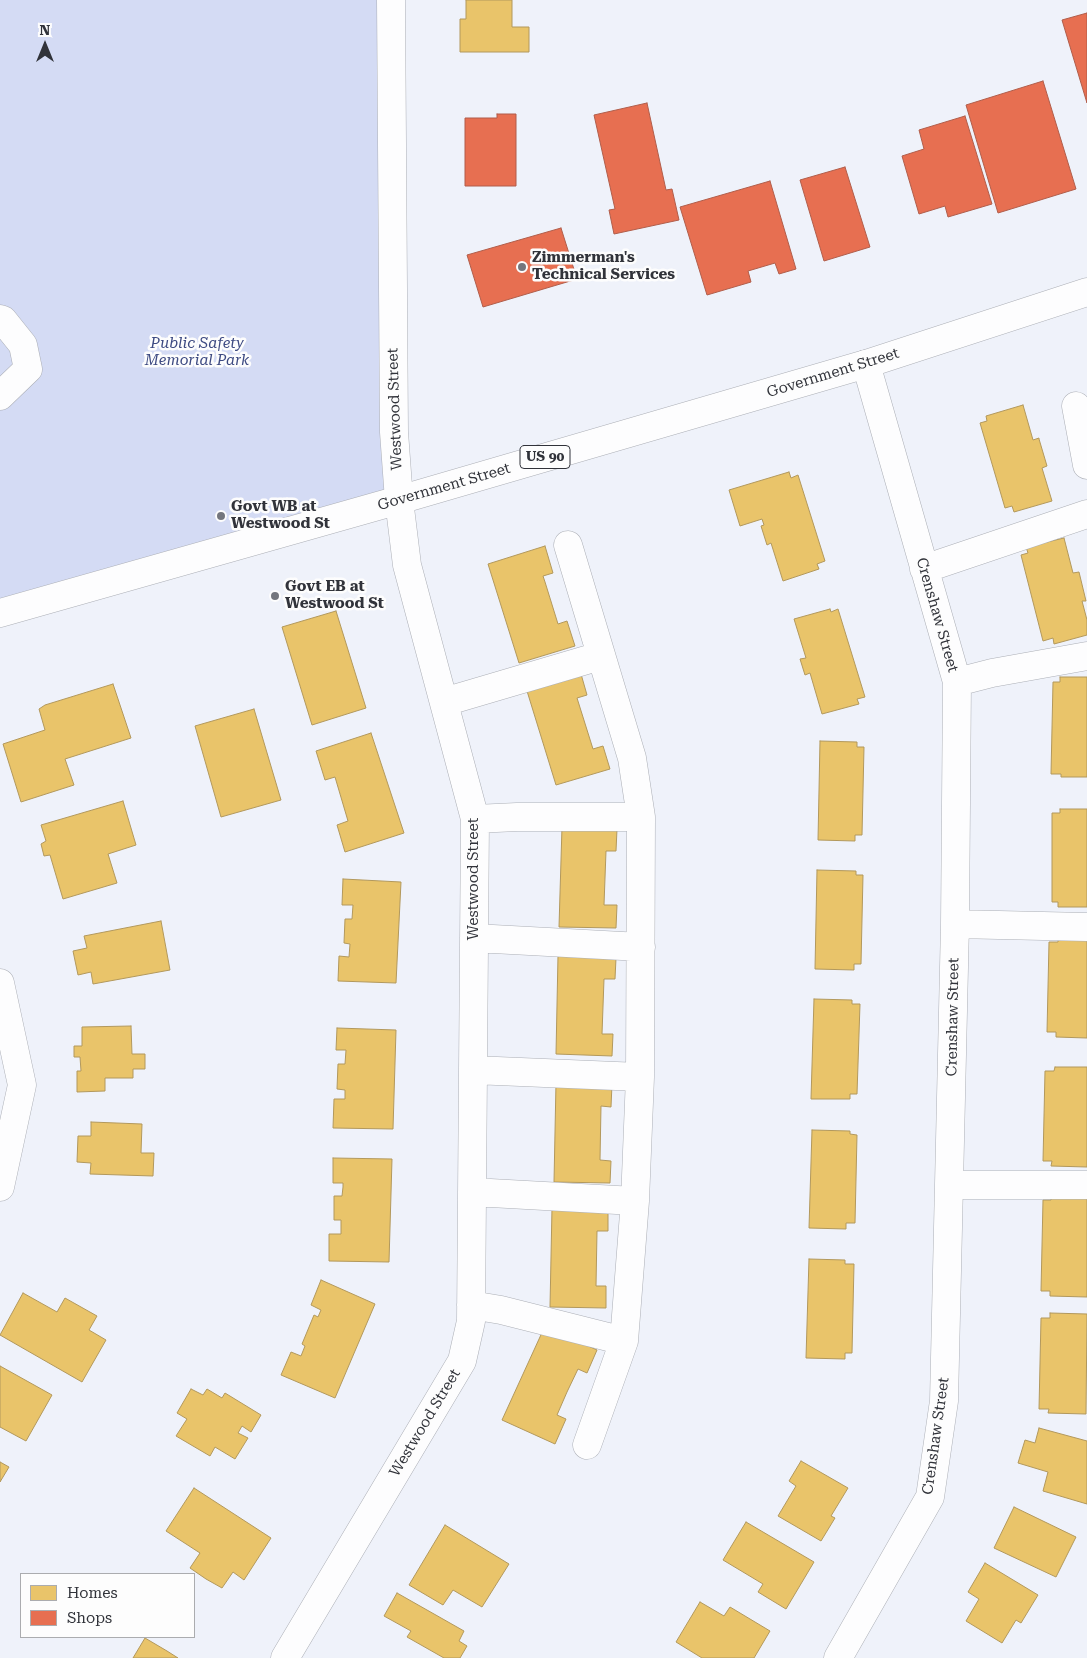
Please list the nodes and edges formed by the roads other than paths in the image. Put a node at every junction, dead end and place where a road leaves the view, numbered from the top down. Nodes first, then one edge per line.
1 (391, 0) edge
2 (1087, 292) edge
3 (0, 319) edge
4 (866, 364) junction
5 (0, 396) edge
6 (1076, 406) dead end
7 (1087, 465) edge
8 (399, 500) junction
9 (1087, 514) edge
10 (568, 546) dead end
11 (924, 569) junction
12 (0, 613) edge
13 (600, 656) junction
14 (1087, 656) edge
15 (957, 682) junction
16 (444, 702) junction
17 (641, 817) junction
18 (475, 818) junction
19 (955, 924) junction
20 (1087, 927) edge
21 (474, 938) junction
22 (641, 947) junction
23 (0, 983) edge
24 (473, 1070) junction
25 (640, 1076) junction
26 (950, 1185) junction
27 (1087, 1185) edge
28 (0, 1187) edge
29 (472, 1192) junction
30 (635, 1202) junction
31 (471, 1305) junction
32 (624, 1341) junction
33 (587, 1445) dead end
34 (285, 1658) edge
35 (838, 1658) edge

1 - 8 street, Westwood Street
2 - 4 street, Government Street / US 90
3 - 5 street
4 - 8 street, Government Street / US 90
4 - 11 street, Crenshaw Street
6 - 7 street
8 - 12 street, Government Street / US 90
8 - 16 street, Westwood Street
9 - 11 street
10 - 13 street
11 - 15 street, Crenshaw Street
13 - 16 street
13 - 17 street
14 - 15 street
15 - 19 street, Crenshaw Street
16 - 18 street, Westwood Street
17 - 18 street
17 - 22 street
18 - 21 street, Westwood Street
19 - 20 street
19 - 26 street, Crenshaw Street
21 - 22 street
21 - 24 street, Westwood Street
22 - 25 street
23 - 28 street
24 - 25 street
24 - 29 street, Westwood Street
25 - 30 street
26 - 27 street
26 - 35 street, Crenshaw Street
29 - 30 street
29 - 31 street, Westwood Street
30 - 32 street
31 - 32 street
31 - 34 street, Westwood Street
32 - 33 street

